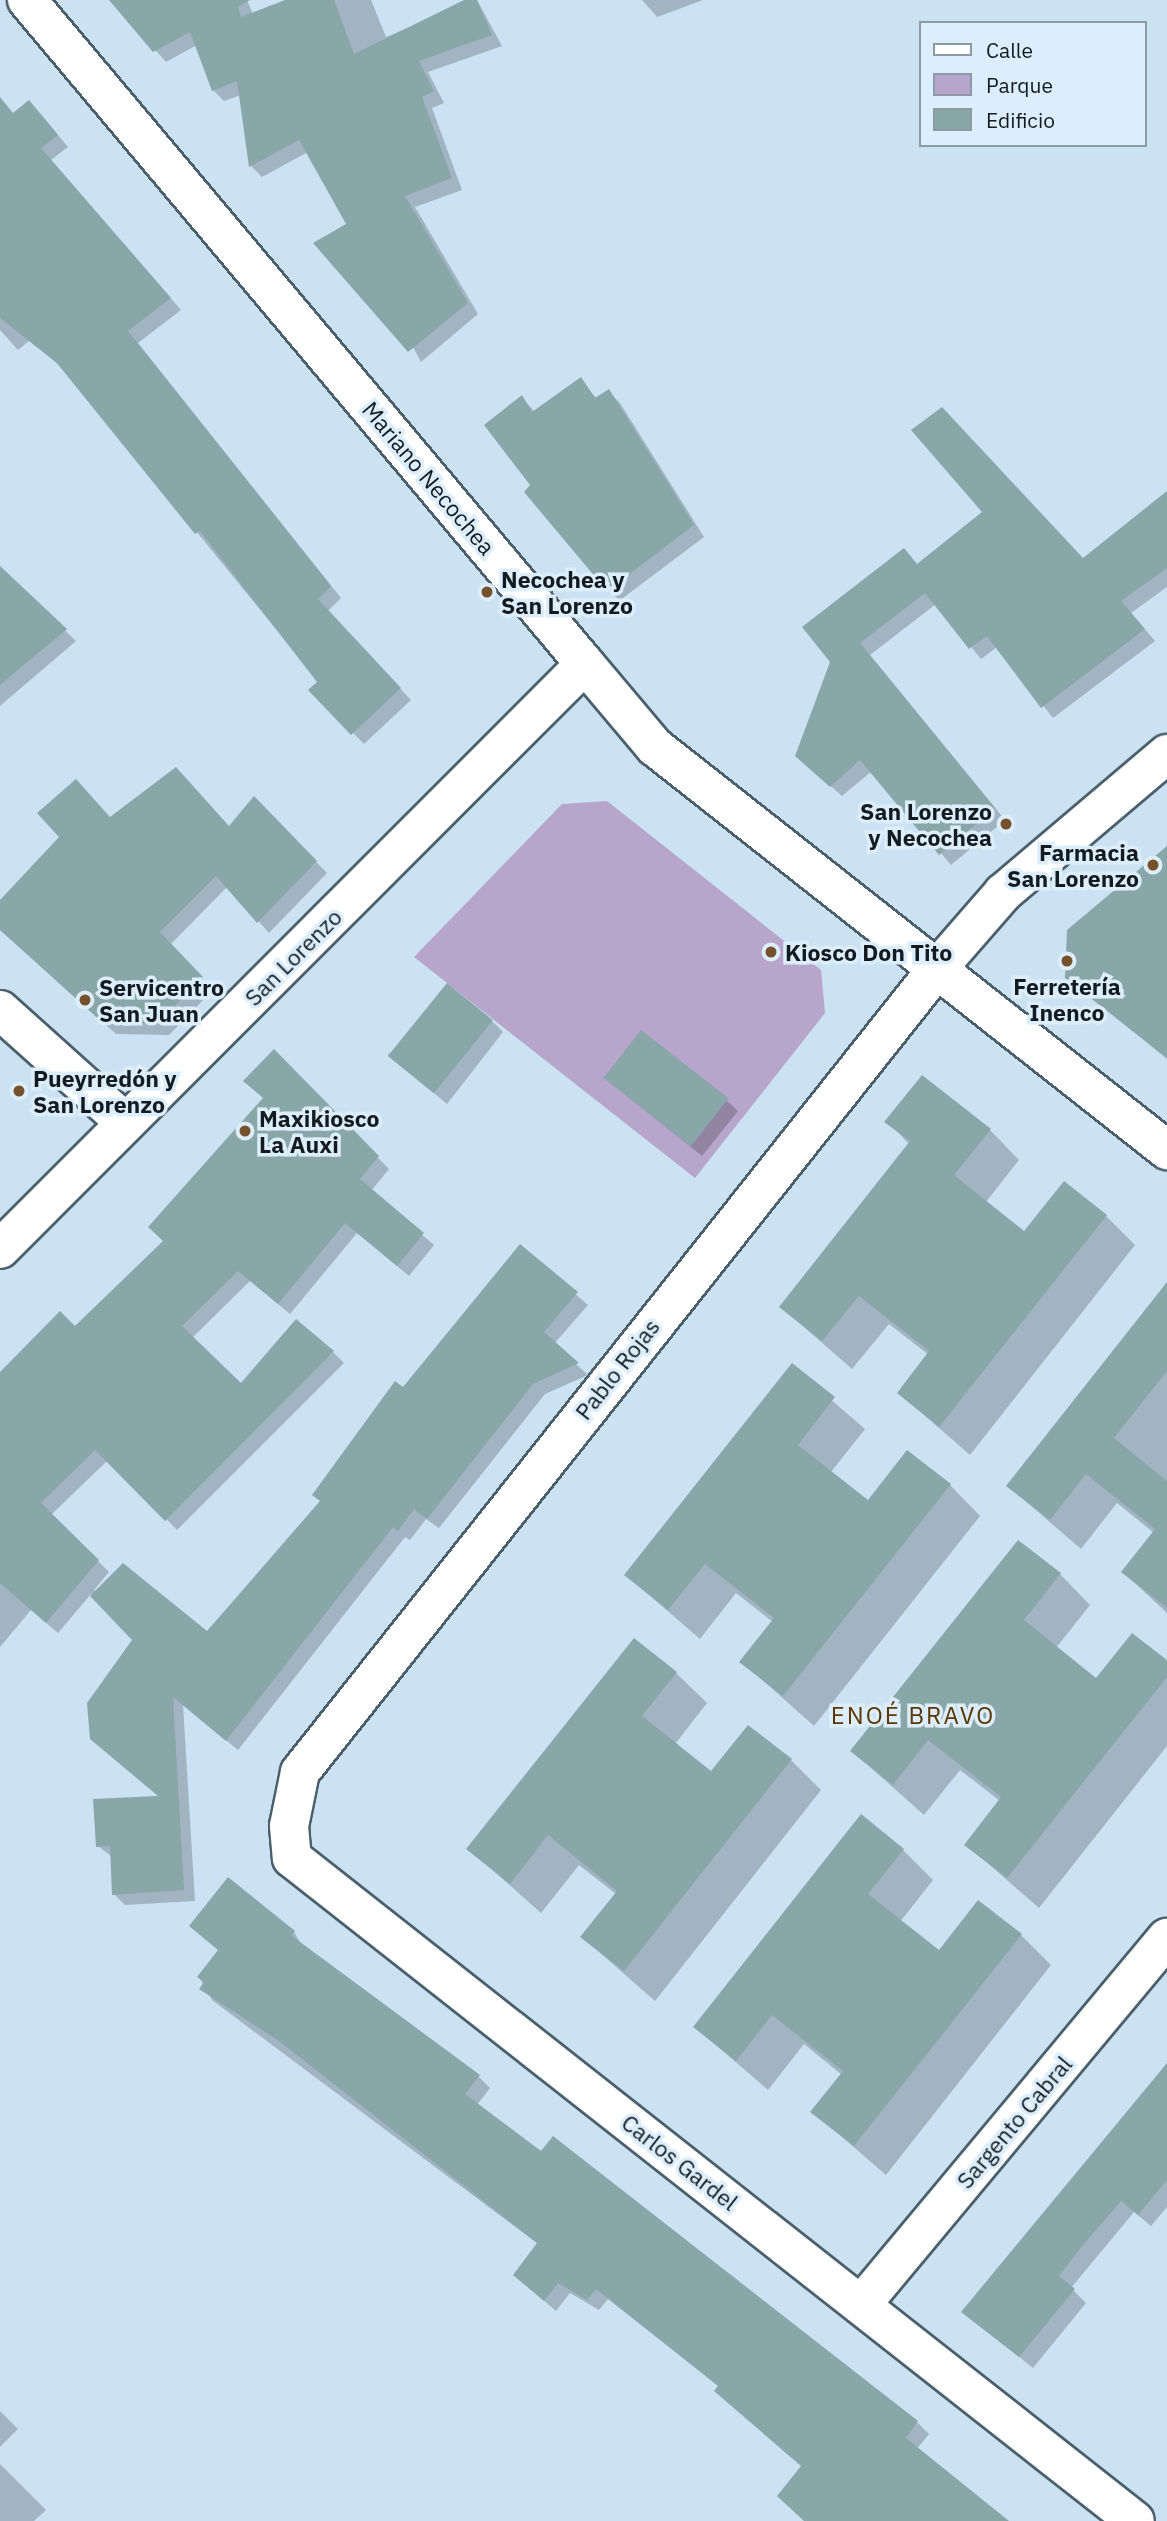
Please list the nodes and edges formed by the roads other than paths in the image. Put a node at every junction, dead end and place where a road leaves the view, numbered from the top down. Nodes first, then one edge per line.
1 (27, 0) edge
2 (585, 664) junction
3 (1167, 754) edge
4 (937, 969) junction
5 (0, 1010) edge
6 (126, 1124) junction
7 (1167, 1150) edge
8 (0, 1249) edge
9 (300, 1772) joint
10 (1167, 1938) edge
11 (861, 2305) junction
12 (1135, 2521) edge

1 - 2 street, Mariano Necochea
2 - 4 street, Mariano Necochea
2 - 6 street, San Lorenzo
3 - 4 street
4 - 7 street, Mariano Necochea
4 - 9 street, Pablo Rojas
5 - 6 street
6 - 8 street, San Lorenzo
9 - 11 street, Carlos Gardel
10 - 11 street, Sargento Cabral
11 - 12 street, Carlos Gardel

